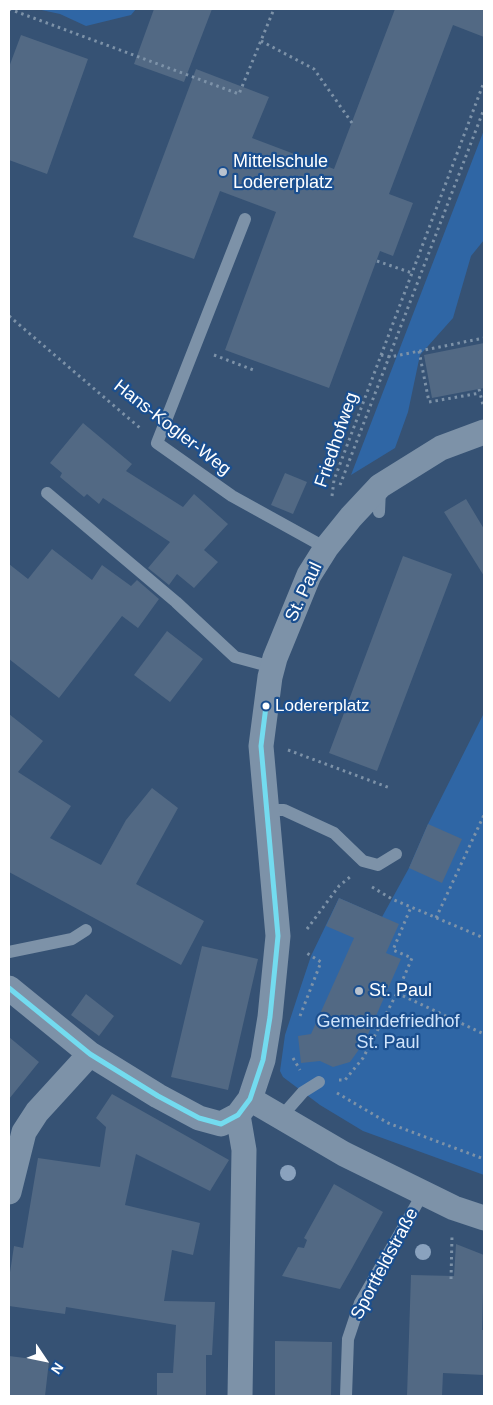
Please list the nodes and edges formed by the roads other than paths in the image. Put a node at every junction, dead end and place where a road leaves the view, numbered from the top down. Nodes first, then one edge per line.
1 (244, 220) dead end
2 (484, 432) edge
3 (380, 486) junction
4 (47, 493) dead end
5 (379, 512) dead end
6 (326, 548) junction
7 (272, 667) junction
8 (267, 810) junction
9 (396, 854) dead end
10 (86, 930) dead end
11 (9, 952) edge
12 (9, 988) edge
13 (90, 1054) junction
14 (319, 1082) road end
15 (244, 1107) junction
16 (281, 1117) junction
17 (9, 1192) edge
18 (423, 1193) junction
19 (484, 1218) edge
20 (240, 1396) edge
21 (346, 1396) edge

1 - 6 lane, Hans-Kogler-Weg
2 - 3 street, St. Paul
3 - 5 lane
3 - 6 street, St. Paul
4 - 7 lane
6 - 7 street, St. Paul
7 - 8 street, St. Paul
8 - 9 lane
8 - 15 street, St. Paul
10 - 11 lane
12 - 13 street
13 - 15 street
13 - 17 street
14 - 16 lane
15 - 16 street, Sportfeldstraße
15 - 20 street, St. Paul
16 - 18 street, Sportfeldstraße
18 - 19 street, Sportfeldstraße
18 - 21 lane, Sportfeldstraße

